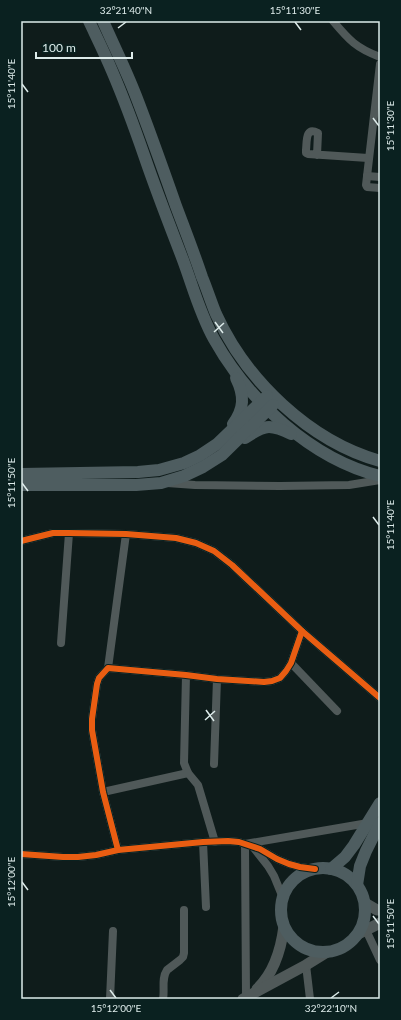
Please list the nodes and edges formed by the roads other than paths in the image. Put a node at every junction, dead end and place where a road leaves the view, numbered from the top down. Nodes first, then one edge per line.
1 (89, 21) edge
2 (102, 21) edge
3 (333, 21) edge
4 (380, 57) edge
5 (380, 64) edge
6 (317, 154) dead end
7 (368, 158) junction
8 (367, 176) junction
9 (380, 177) edge
10 (380, 188) edge
11 (226, 360) junction
12 (274, 396) junction
13 (265, 406) junction
14 (302, 439) junction
15 (217, 444) junction
16 (218, 457) junction
17 (380, 461) edge
18 (21, 474) edge
19 (380, 476) edge
20 (380, 480) edge
21 (161, 483) junction
22 (21, 485) edge
23 (69, 533) junction
24 (126, 534) junction
25 (21, 541) edge
26 (302, 631) junction
27 (61, 642) dead end
28 (291, 663) junction
29 (108, 668) junction
30 (186, 675) junction
31 (217, 678) junction
32 (380, 698) edge
33 (337, 711) dead end
34 (214, 764) dead end
35 (188, 773) junction
36 (103, 792) junction
37 (380, 803) edge
38 (368, 823) junction
39 (380, 824) edge
40 (203, 842) junction
41 (215, 842) junction
42 (249, 845) junction
43 (118, 850) junction
44 (21, 854) edge
45 (316, 869) junction
46 (331, 869) junction
47 (357, 885) junction
48 (283, 898) junction
49 (365, 904) junction
50 (206, 907) dead end
51 (184, 910) dead end
52 (380, 910) edge
53 (380, 923) edge
54 (284, 926) junction
55 (113, 931) dead end
56 (362, 932) junction
57 (327, 952) junction
58 (380, 960) edge
59 (306, 965) junction
60 (247, 997) edge
61 (110, 999) edge
62 (163, 999) edge
63 (310, 999) edge

1 - 11 main road
2 - 12 main road
3 - 4 street
5 - 7 street
6 - 7 street
7 - 8 street
8 - 9 street
8 - 10 street
11 - 13 main road
11 - 15 main road
12 - 13 main road
12 - 17 main road
13 - 14 main road
13 - 15 main road
13 - 16 main road
14 - 16 main road
14 - 19 main road
15 - 18 main road
16 - 21 main road
20 - 21 street
21 - 22 main road
23 - 24 street
23 - 25 street
23 - 27 street
24 - 26 street
24 - 29 street
26 - 28 street
26 - 32 street
28 - 31 street
28 - 33 street
29 - 30 street
29 - 36 street
30 - 31 street
30 - 35 street
31 - 34 street
35 - 36 street
35 - 41 street
36 - 43 street
37 - 38 main road
38 - 42 street
38 - 46 main road
39 - 47 main road
40 - 41 street
40 - 43 street
40 - 50 street
41 - 42 street
42 - 45 street
42 - 48 street
42 - 60 street
43 - 44 street
45 - 46 main road
45 - 48 main road
46 - 47 main road
47 - 49 main road
48 - 54 main road
49 - 52 main road
49 - 56 main road
51 - 62 street
53 - 56 main road
54 - 57 main road
54 - 60 main road
55 - 61 street
56 - 57 main road
56 - 58 street
57 - 59 main road
59 - 60 main road
59 - 63 street

